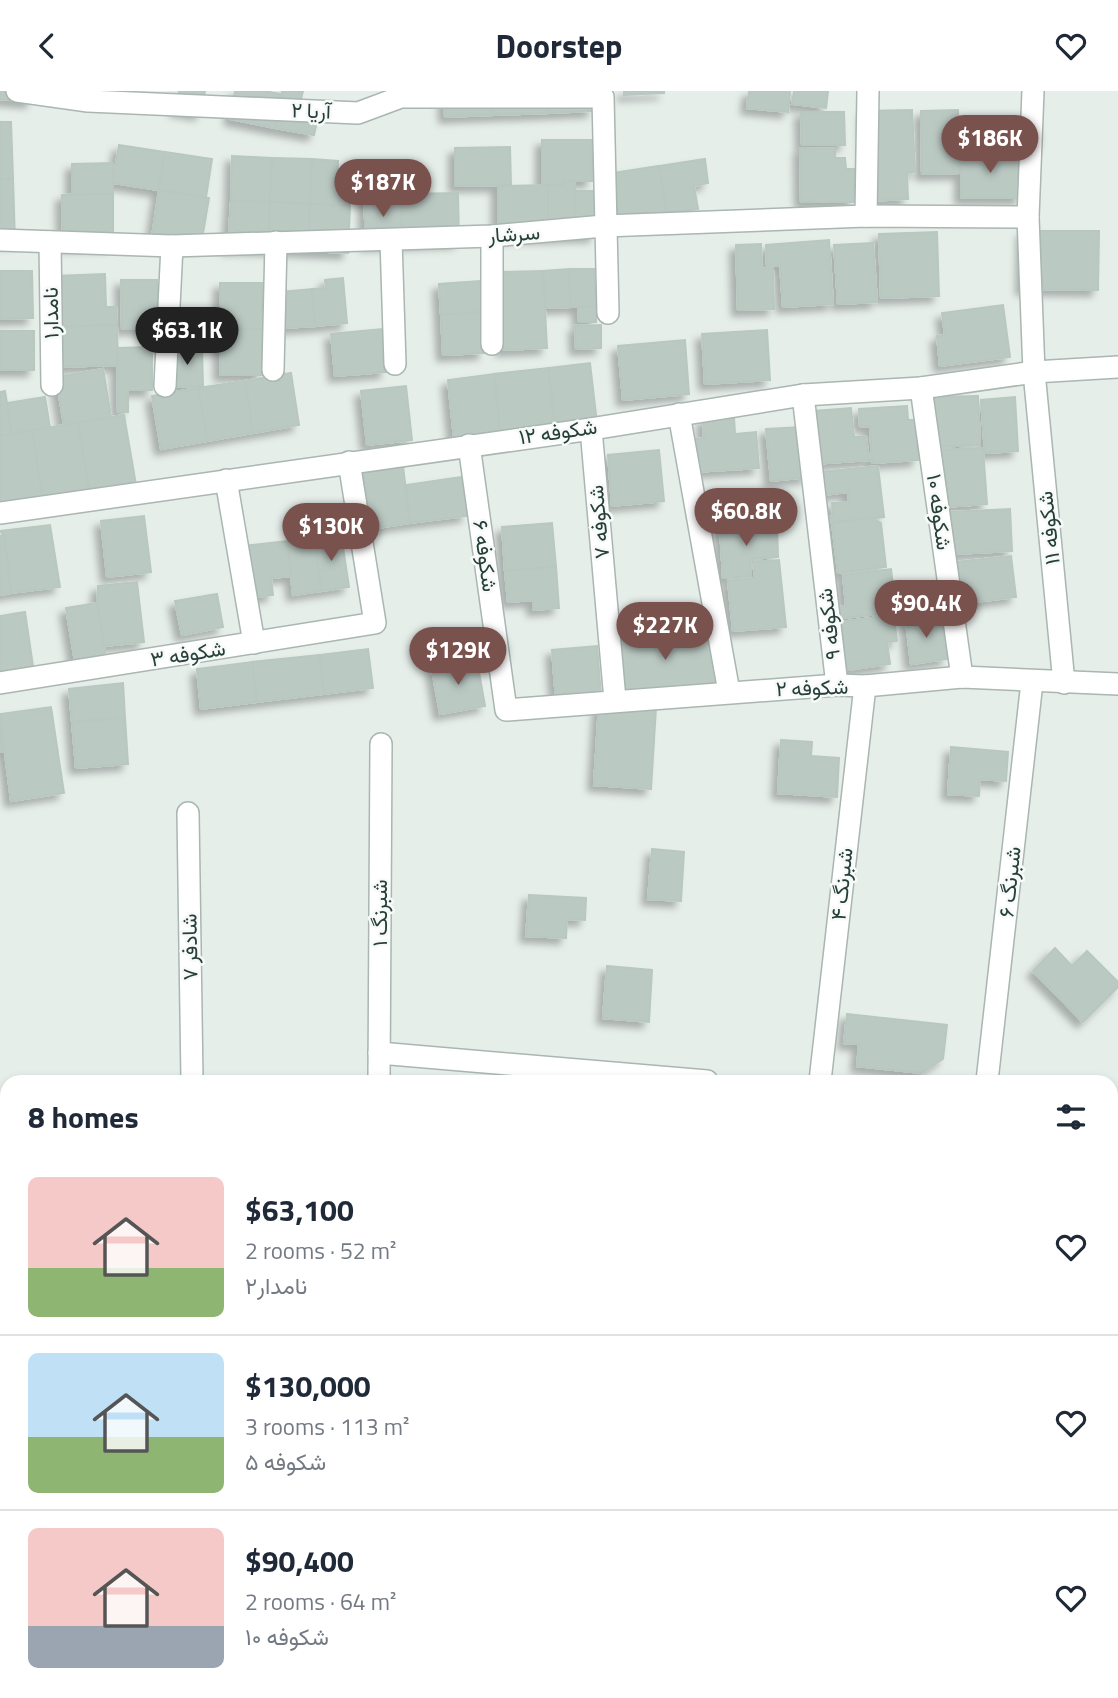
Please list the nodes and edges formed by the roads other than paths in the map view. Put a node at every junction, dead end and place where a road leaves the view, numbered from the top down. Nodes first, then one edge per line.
1 (17, 91) edge
2 (868, 91) edge
3 (1033, 91) edge
4 (401, 94) edge
5 (866, 216) junction
6 (1028, 217) junction
7 (604, 226) junction
8 (492, 236) junction
9 (0, 240) edge
10 (391, 240) junction
11 (50, 242) junction
12 (276, 242) junction
13 (172, 246) junction
14 (608, 313) dead end
15 (492, 344) dead end
16 (395, 364) dead end
17 (1118, 367) edge
18 (273, 370) dead end
19 (1034, 372) junction
20 (52, 384) dead end
21 (165, 386) dead end
22 (922, 388) junction
23 (803, 395) junction
24 (679, 414) junction
25 (591, 429) junction
26 (469, 445) junction
27 (349, 462) junction
28 (226, 480) junction
29 (0, 513) edge
30 (254, 643) junction
31 (962, 677) junction
32 (1032, 682) junction
33 (0, 683) edge
34 (1064, 683) junction
35 (1118, 684) edge
36 (836, 685) junction
37 (865, 686) junction
38 (729, 692) junction
39 (615, 700) junction
40 (506, 710) joint
41 (381, 744) dead end
42 (188, 813) dead end
43 (379, 1053) junction
44 (191, 1075) edge
45 (379, 1075) edge
46 (636, 1075) edge
47 (821, 1075) edge
48 (988, 1075) edge

1 - 4 street, آریا ۲
2 - 5 street
3 - 6 street, شکوفه ۱۱
4 - 7 street, آریا ۲
5 - 6 street, سرشار
5 - 7 street, سرشار
6 - 19 street, شکوفه ۱۱
7 - 8 street, سرشار
7 - 14 street
8 - 10 street, سرشار
8 - 15 street
9 - 11 street, سرشار
10 - 12 street, سرشار
10 - 16 street
11 - 13 street, سرشار
11 - 20 street, نامدار۱
12 - 13 street, سرشار
12 - 18 street
13 - 21 street
17 - 19 street, شکوفه ۱۲
19 - 22 street, شکوفه ۱۲
19 - 34 street, شکوفه ۱۱
22 - 23 street, شکوفه ۱۲
22 - 31 street, شکوفه ۱۰
23 - 24 street, شکوفه ۱۲
23 - 36 street, شکوفه ۹
24 - 25 street, شکوفه ۱۲
24 - 38 street
25 - 26 street, شکوفه ۱۲
25 - 39 street, شکوفه ۷
26 - 27 street, شکوفه ۱۲
26 - 40 street, شکوفه ۶
27 - 28 street, شکوفه ۱۲
27 - 30 street, شکوفه ۳
28 - 29 street, شکوفه ۱۲
28 - 30 street
30 - 33 street, شکوفه ۳
31 - 32 street, شکوفه ۲
31 - 37 street, شکوفه ۲
32 - 34 street, شکوفه ۲
32 - 48 street, شبرنگ ۶
34 - 35 street, شکوفه ۲
36 - 37 street, شکوفه ۲
36 - 38 street, شکوفه ۲
37 - 47 street, شبرنگ ۴
38 - 39 street, شکوفه ۲
39 - 40 street, شکوفه ۲
41 - 43 street, شبرنگ ۱
42 - 44 street, شادفر ۷
43 - 45 street, شبرنگ ۱
43 - 46 street

